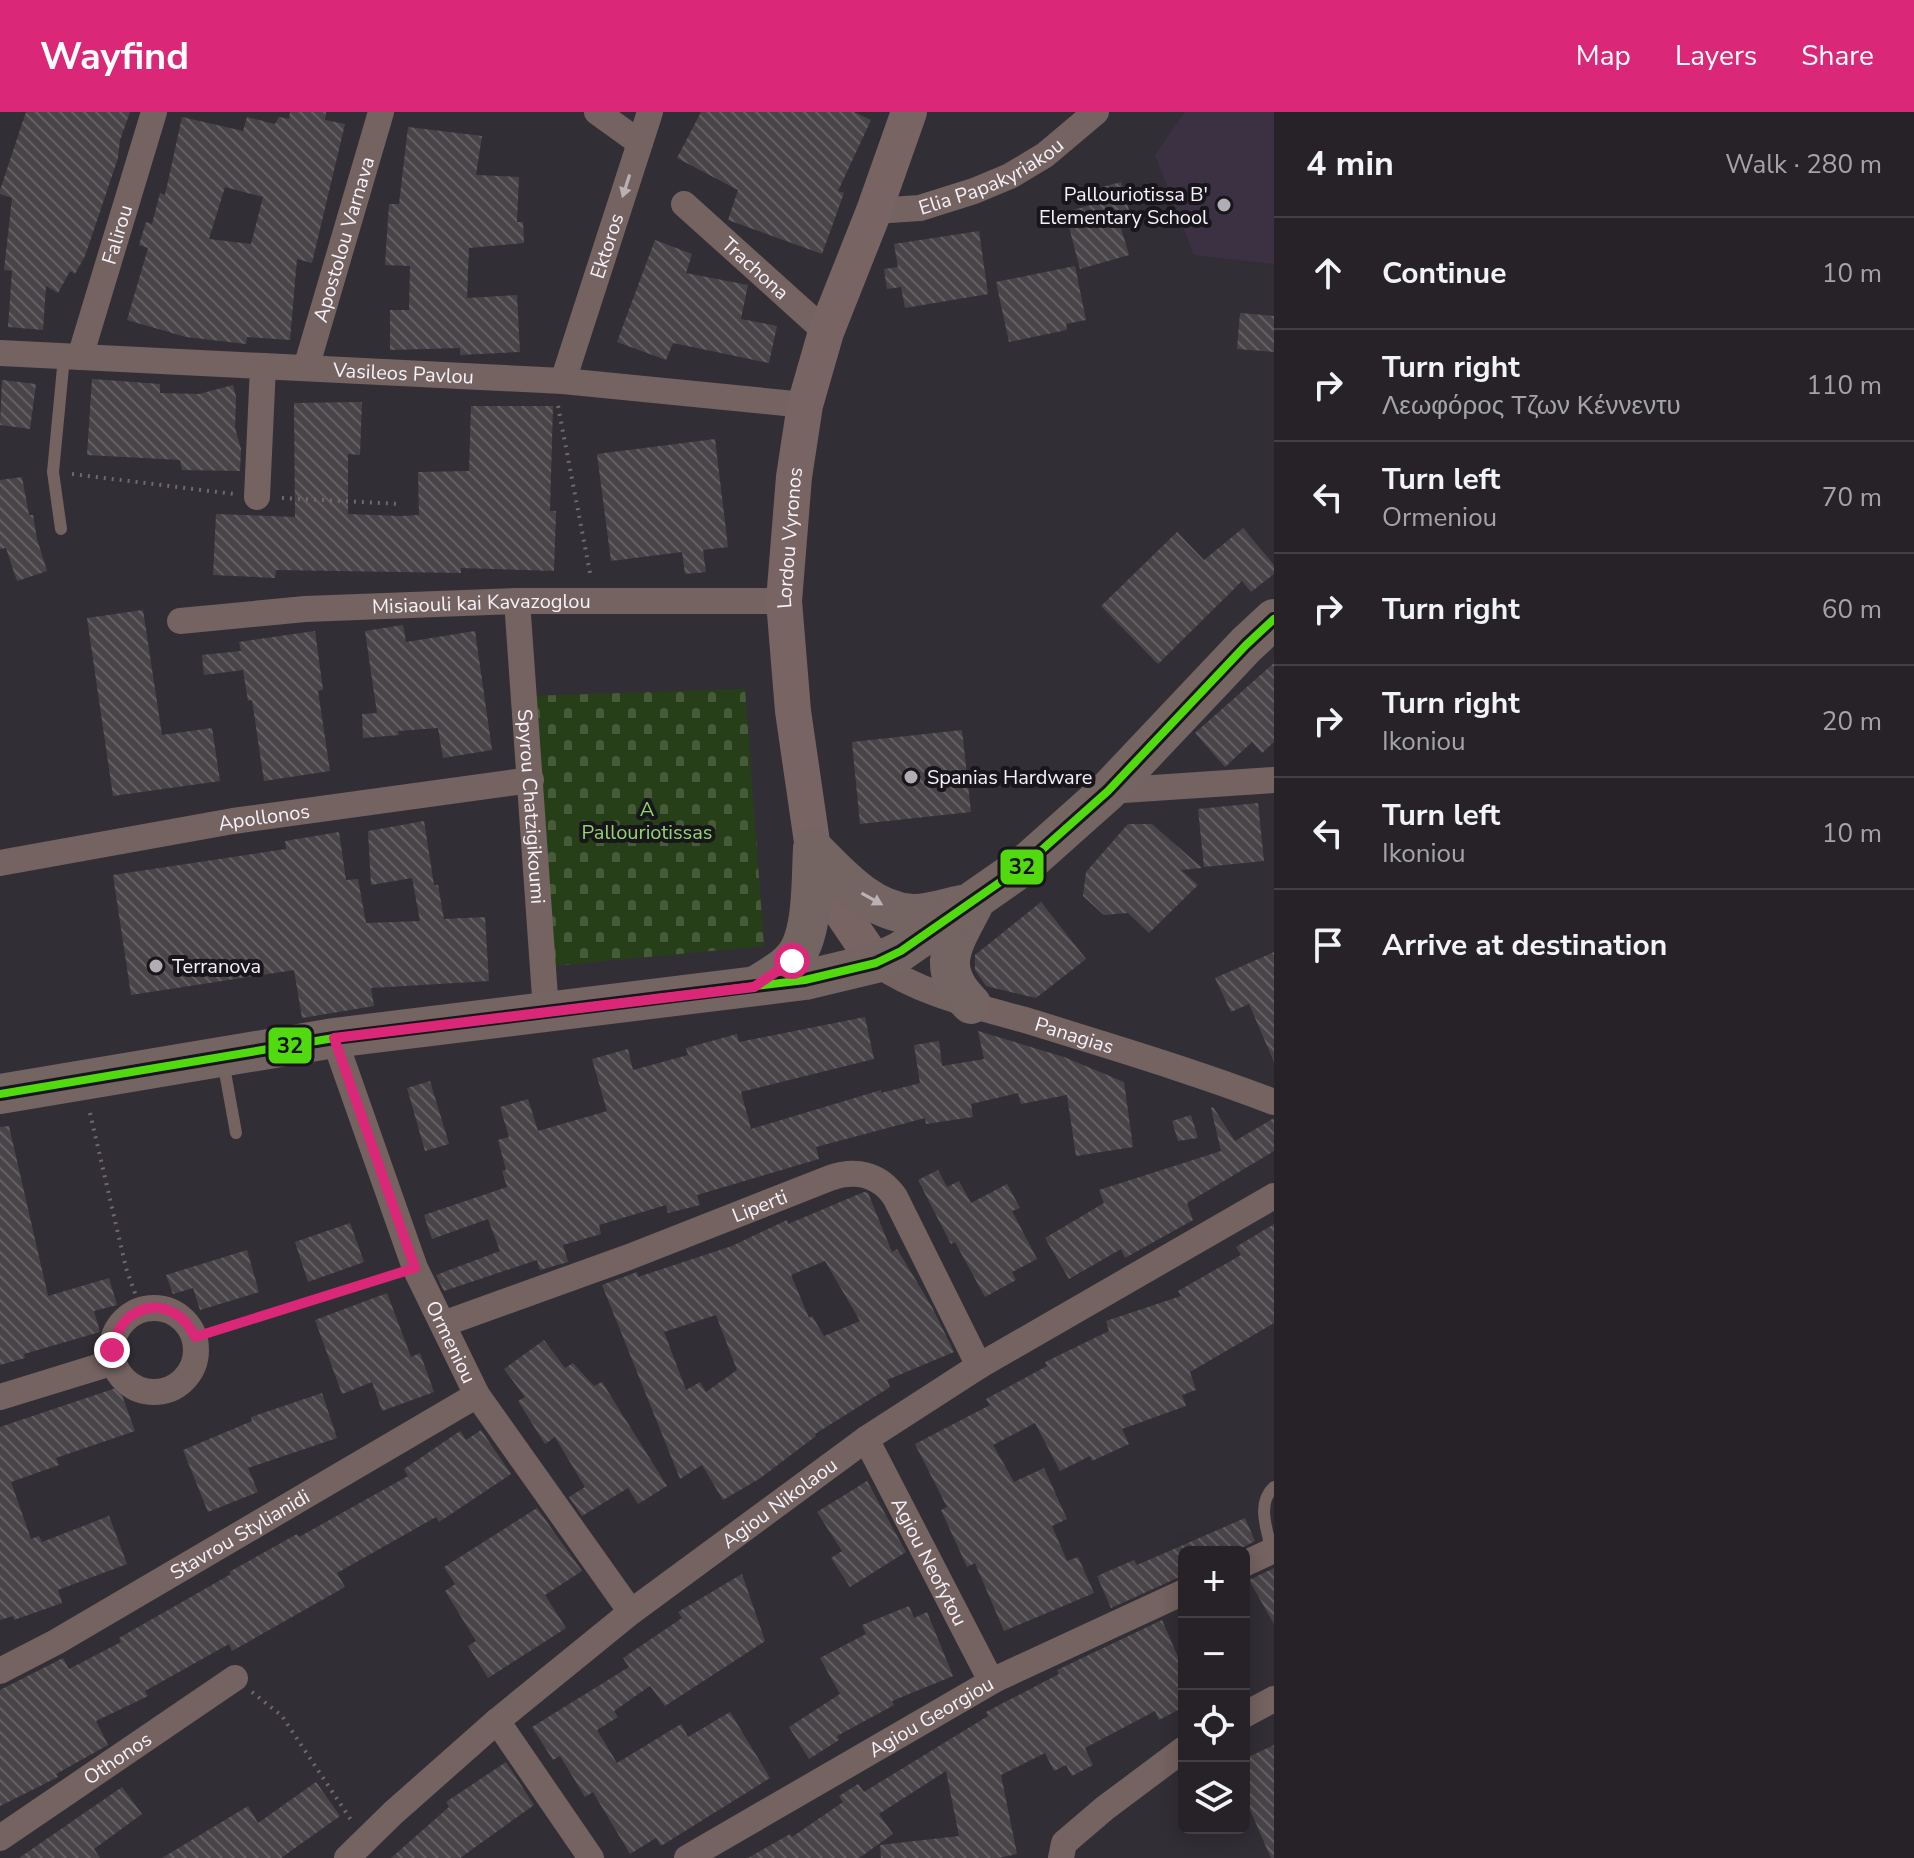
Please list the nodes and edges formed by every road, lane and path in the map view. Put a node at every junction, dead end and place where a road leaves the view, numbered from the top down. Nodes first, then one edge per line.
1 (154, 112) edge
2 (381, 112) edge
3 (597, 112) edge
4 (650, 112) edge
5 (909, 112) edge
6 (1096, 112) edge
7 (640, 143) junction
8 (684, 204) dead end
9 (874, 211) junction
10 (826, 332) junction
11 (0, 353) edge
12 (72, 357) junction
13 (263, 366) junction
14 (306, 368) junction
15 (558, 381) junction
16 (805, 405) junction
17 (53, 472) junction
18 (257, 497) junction
19 (401, 504) dead end
20 (61, 529) dead end
21 (517, 601) junction
22 (595, 601) junction
23 (784, 601) junction
24 (1274, 619) edge
25 (180, 621) dead end
26 (531, 780) junction
27 (1274, 780) edge
28 (1108, 791) junction
29 (813, 849) junction
30 (0, 863) edge
31 (975, 902) junction
32 (876, 963) junction
33 (754, 987) junction
34 (971, 1004) junction
35 (546, 1011) junction
36 (334, 1038) junction
37 (222, 1055) junction
38 (0, 1094) edge
39 (1274, 1102) edge
40 (88, 1108) dead end
41 (236, 1133) dead end
42 (1267, 1198) edge
43 (415, 1268) junction
44 (141, 1310) junction
45 (443, 1324) junction
46 (195, 1337) junction
47 (114, 1362) junction
48 (979, 1366) junction
49 (477, 1395) junction
50 (0, 1397) edge
51 (866, 1439) junction
52 (1274, 1487) edge
53 (1273, 1550) edge
54 (1250, 1561) edge
55 (1178, 1595) edge
56 (631, 1612) junction
57 (0, 1671) edge
58 (235, 1678) joint
59 (996, 1679) junction
60 (1274, 1699) edge
61 (1250, 1712) edge
62 (497, 1721) junction
63 (1178, 1753) edge
64 (0, 1838) edge
65 (356, 1849) edge
66 (591, 1858) edge
67 (687, 1858) edge
68 (1061, 1858) edge

1 - 12 street, Falirou
2 - 14 street, Apostolou Varnava
3 - 7 street
4 - 7 street, Ektoros
5 - 9 street, Lordou Vyronos
6 - 9 street, Elia Papakyriakou
7 -> 15 street, Ektoros
8 - 10 street, Trachona
9 - 10 street, Lordou Vyronos
10 - 16 street, Lordou Vyronos
11 - 12 street, Vasileos Pavlou
12 - 13 street, Vasileos Pavlou
12 - 17 lane
13 - 14 street, Vasileos Pavlou
13 - 18 street
14 - 15 street, Vasileos Pavlou
15 - 16 street, Vasileos Pavlou
15 - 22 path
16 - 23 street, Lordou Vyronos
17 - 18 path
17 - 20 lane
18 - 19 path
21 - 22 street, Misiaouli kai Kavazoglou
21 - 25 street, Misiaouli kai Kavazoglou
21 - 26 street, Spyrou Chatzigikoumi
22 - 23 street, Misiaouli kai Kavazoglou
23 - 29 street, Lordou Vyronos
24 - 28 main road
26 - 30 street, Apollonos
26 - 35 street, Spyrou Chatzigikoumi
27 - 28 street
28 - 31 main road
29 -> 31 main road
29 - 32 street, Lordou Vyronos
29 - 33 main road
31 - 32 main road
31 - 34 main road
32 - 33 main road
32 - 34 street, Panagias
33 - 35 main road
34 - 39 street, Panagias
35 - 36 main road
36 - 37 main road
36 - 43 street, Ormeniou
37 - 38 main road
37 - 41 lane
40 - 44 path
42 - 48 street, Agiou Nikolaou
43 - 45 street, Ormeniou
43 - 46 path
44 - 46 street
44 - 47 street
45 - 48 street, Liperti
45 - 49 street, Ormeniou
46 - 47 street
47 - 50 street
48 - 51 street, Agiou Nikolaou
49 - 56 street, Ormeniou
49 - 57 street, Stavrou Stylianidi
51 - 56 street, Agiou Nikolaou
51 - 59 street, Agiou Neofytou
52 - 53 lane
53 - 54 street
55 - 59 street, Agiou Georgiou
56 - 62 street, Agiou Nikolaou
58 - 64 street, Othonos
58 - 65 path
59 - 67 street, Agiou Georgiou
60 - 61 street
62 - 65 street, Agiou Nikolaou
62 - 66 street
63 - 68 street

